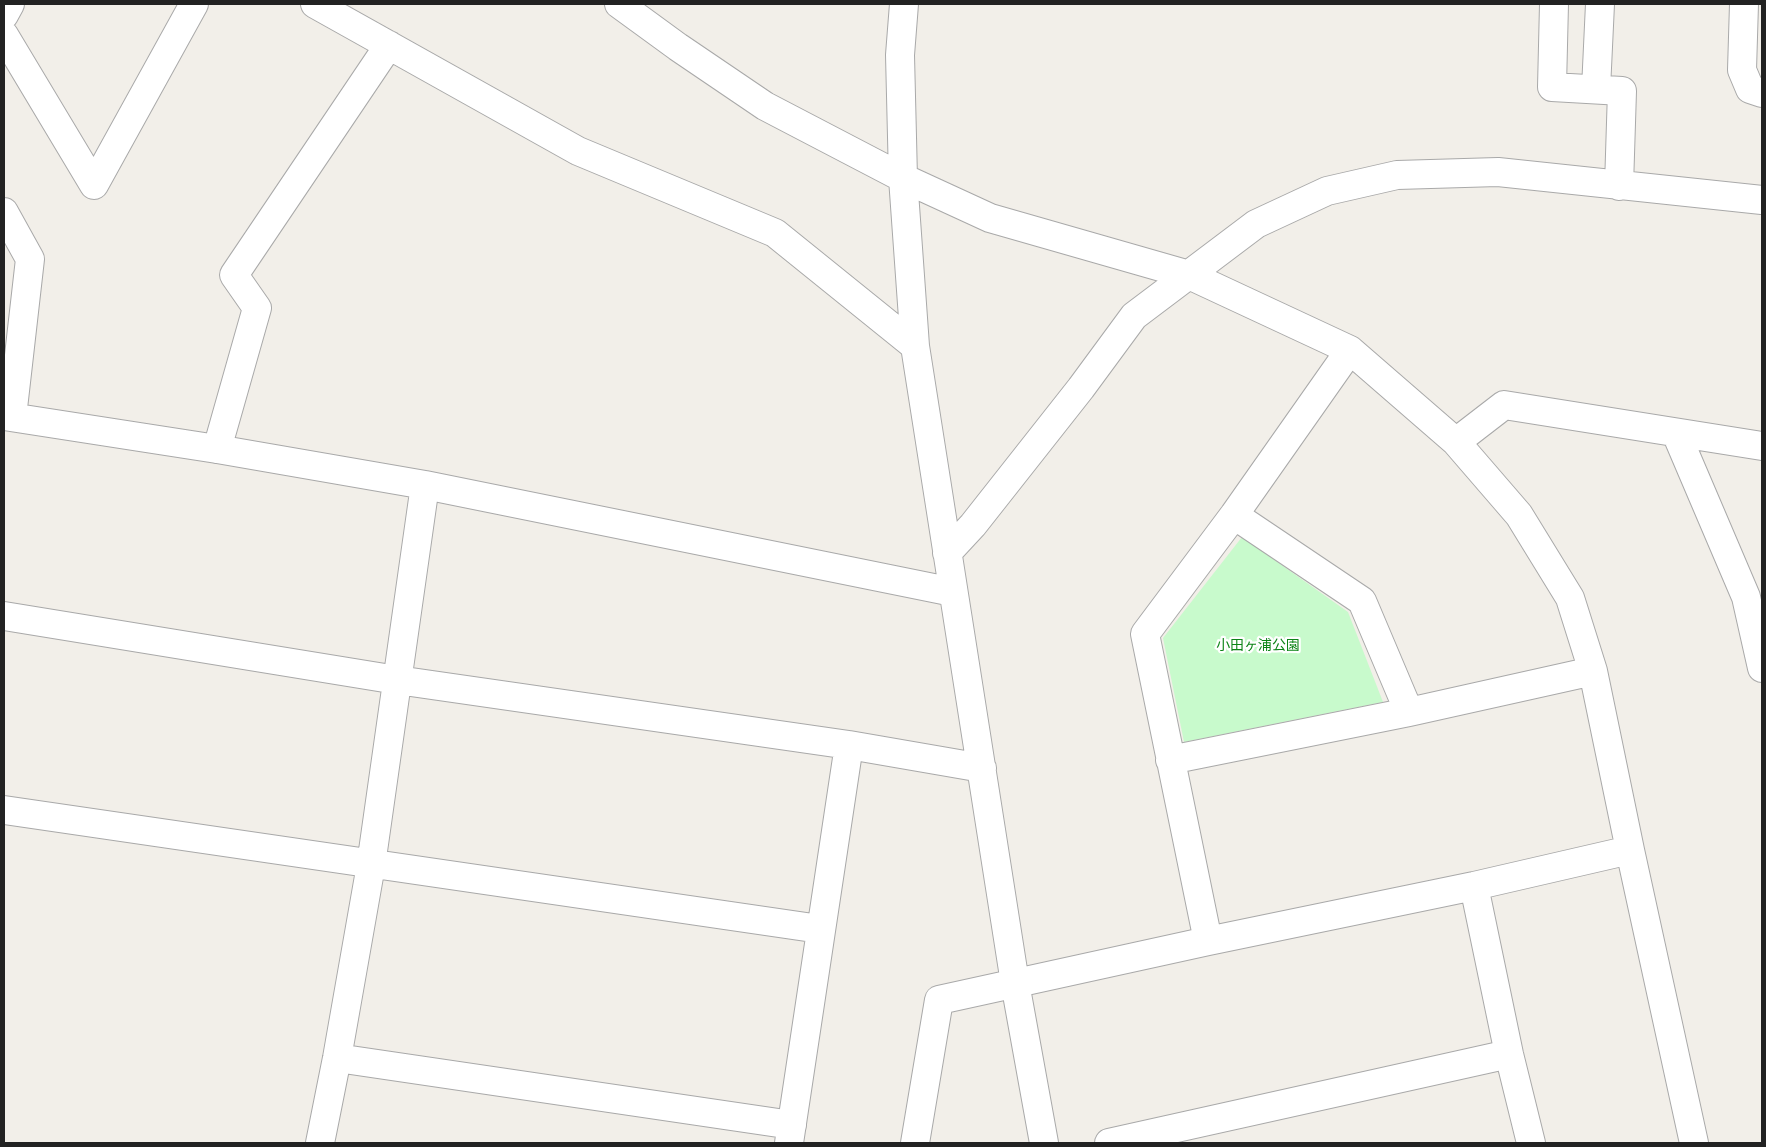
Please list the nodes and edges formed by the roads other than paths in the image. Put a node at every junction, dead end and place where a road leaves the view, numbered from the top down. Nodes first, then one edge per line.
1 (10, 4) edge
2 (194, 4) edge
3 (314, 4) edge
4 (619, 4) edge
5 (904, 4) edge
6 (1554, 4) edge
7 (1600, 4) edge
8 (1744, 4) edge
9 (4, 15) edge
10 (4, 35) edge
11 (389, 45) junction
12 (1596, 90) junction
13 (1762, 93) edge
14 (903, 178) junction
15 (1619, 186) junction
16 (1762, 200) edge
17 (4, 212) edge
18 (1189, 275) junction
19 (915, 346) junction
20 (1350, 350) junction
21 (8, 416) edge
22 (1676, 433) junction
23 (1456, 442) junction
24 (1762, 446) edge
25 (217, 449) junction
26 (425, 485) junction
27 (1234, 515) junction
28 (947, 554) junction
29 (953, 592) junction
30 (4, 616) edge
31 (1762, 668) edge
32 (1593, 671) junction
33 (396, 680) junction
34 (1409, 712) junction
35 (848, 745) junction
36 (1170, 760) junction
37 (982, 768) junction
38 (4, 810) edge
39 (1630, 850) junction
40 (370, 865) junction
41 (1474, 886) junction
42 (820, 929) junction
43 (1208, 941) junction
44 (1015, 983) junction
45 (1509, 1054) junction
46 (337, 1058) junction
47 (790, 1134) edge
48 (320, 1143) edge
49 (914, 1143) edge
50 (1044, 1143) edge
51 (1109, 1143) edge
52 (1531, 1143) edge
53 (1694, 1143) edge

1 - 9 street
2 - 10 street
3 - 11 street
4 - 14 street
5 - 14 street
6 - 12 street
7 - 12 street
8 - 13 street
11 - 19 street
11 - 25 street
12 - 15 street
14 - 18 street
14 - 19 street
15 - 16 street
15 - 18 street
17 - 21 street
18 - 20 street
18 - 28 street
19 - 28 street
20 - 23 street
20 - 27 street
21 - 25 street
22 - 23 street
22 - 24 street
22 - 31 street
23 - 32 street
25 - 26 street
26 - 29 street
26 - 33 street
27 - 34 street
27 - 36 street
28 - 29 street
29 - 37 street
30 - 33 street
32 - 34 street
32 - 39 street
33 - 35 street
33 - 40 street
34 - 36 street
35 - 37 street
35 - 42 street
36 - 43 street
37 - 44 street
38 - 40 street
39 - 41 street
39 - 53 street
40 - 42 street
40 - 46 street
41 - 43 street
41 - 45 street
42 - 47 street
43 - 44 street
44 - 49 street
44 - 50 street
45 - 51 street
45 - 52 street
46 - 47 street
46 - 48 street

